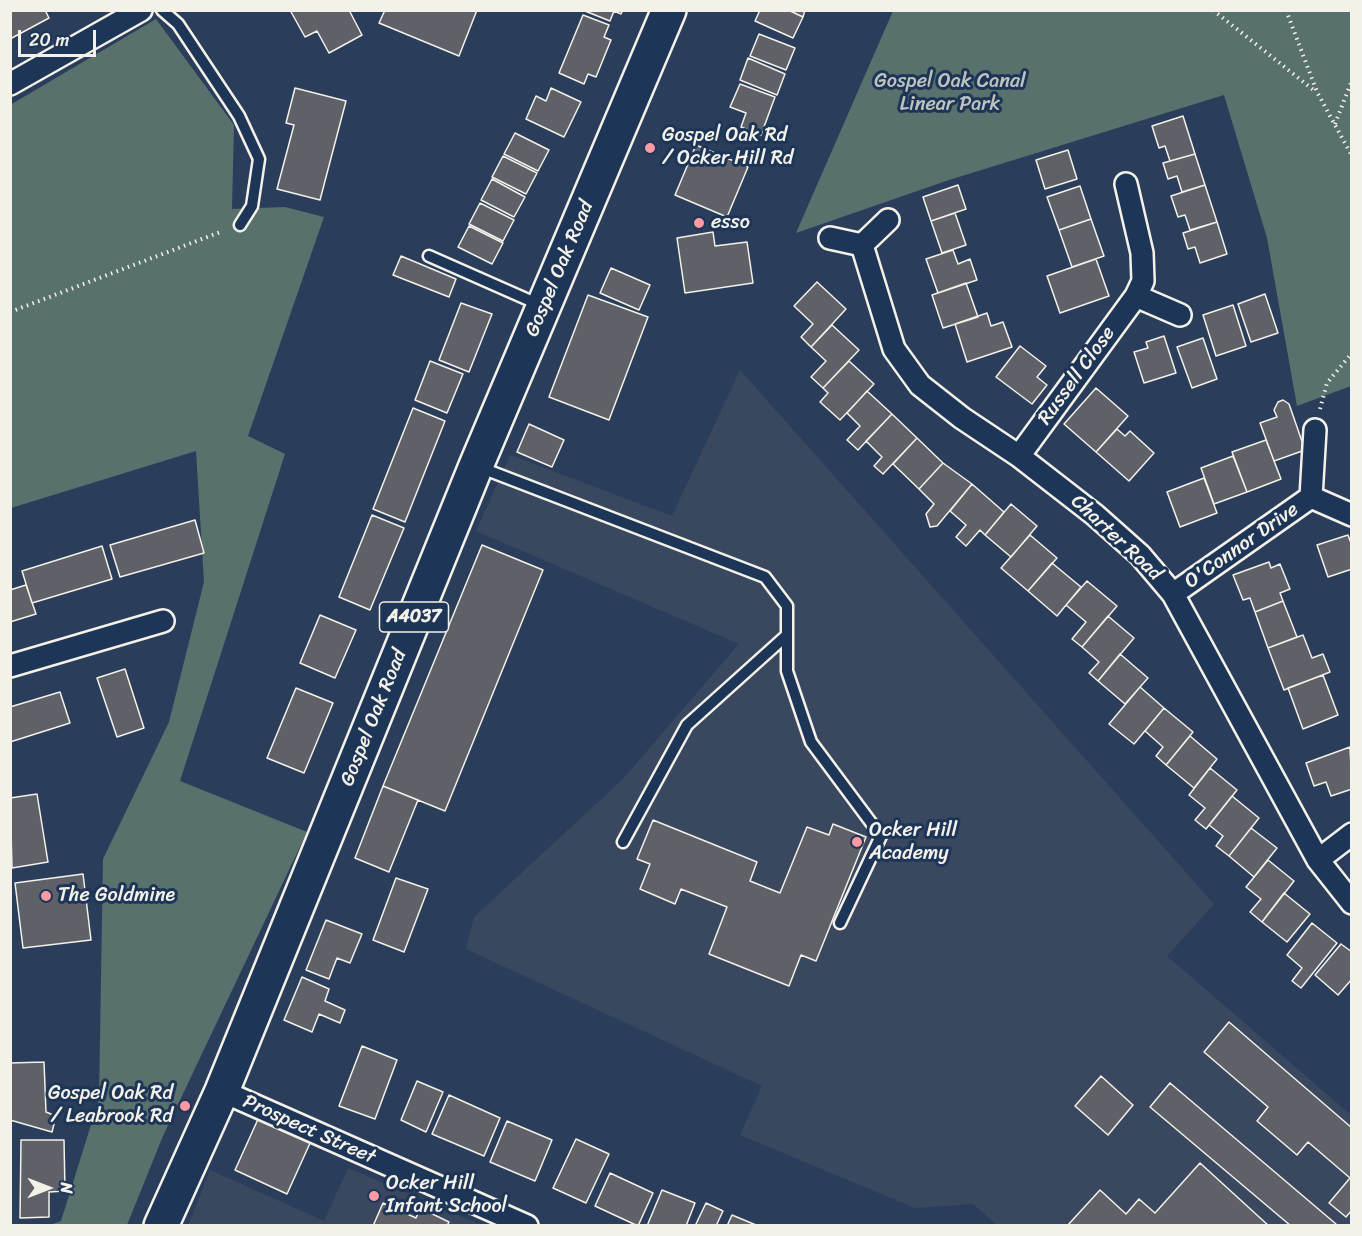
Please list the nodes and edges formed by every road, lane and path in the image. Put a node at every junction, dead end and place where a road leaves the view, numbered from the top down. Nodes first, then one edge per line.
1 (141, 10) edge
2 (162, 10) edge
3 (669, 10) edge
4 (1213, 10) edge
5 (1286, 10) edge
6 (1352, 80) edge
7 (10, 84) edge
8 (1317, 92) junction
9 (1335, 124) junction
10 (1352, 156) edge
11 (1126, 184) dead end
12 (888, 220) dead end
13 (240, 225) joint
14 (830, 238) dead end
15 (862, 245) junction
16 (429, 256) dead end
17 (1136, 296) junction
18 (543, 307) junction
19 (10, 312) edge
20 (1180, 315) dead end
21 (1352, 353) edge
22 (1315, 430) joint
23 (1019, 456) junction
24 (476, 466) junction
25 (1311, 497) junction
26 (1352, 515) edge
27 (1173, 594) junction
28 (163, 621) dead end
29 (787, 635) junction
30 (10, 666) edge
31 (1352, 834) edge
32 (623, 842) dead end
33 (1318, 860) junction
34 (1352, 903) edge
35 (840, 923) dead end
36 (222, 1091) junction
37 (499, 1220) edge
38 (161, 1226) edge
39 (528, 1226) edge

1 - 7 street
2 - 13 lane
3 - 18 main road, Gospel Oak Road / A4037
4 - 8 path
5 - 8 path
6 - 9 path
8 - 9 path
9 - 10 path
11 - 17 street, Russell Close
12 - 15 street
13 - 19 path
14 - 15 street
15 - 23 street, Charter Road
16 - 18 lane
17 - 20 street
17 - 23 street, Russell Close
18 - 24 main road, Gospel Oak Road / A4037
21 - 22 path
22 - 25 street, O'Connor Drive
23 - 27 street, Charter Road
24 - 29 lane
24 - 36 main road, Gospel Oak Road / A4037
25 - 26 street, O'Connor Drive
25 - 27 street, O'Connor Drive
27 - 33 street, Charter Road
28 - 30 street
29 - 32 lane
29 - 35 lane
31 - 33 street
33 - 34 street, Charter Road
36 - 37 street, Prospect Street
36 - 38 main road, Gospel Oak Road / A4037
37 - 39 street, Prospect Street

